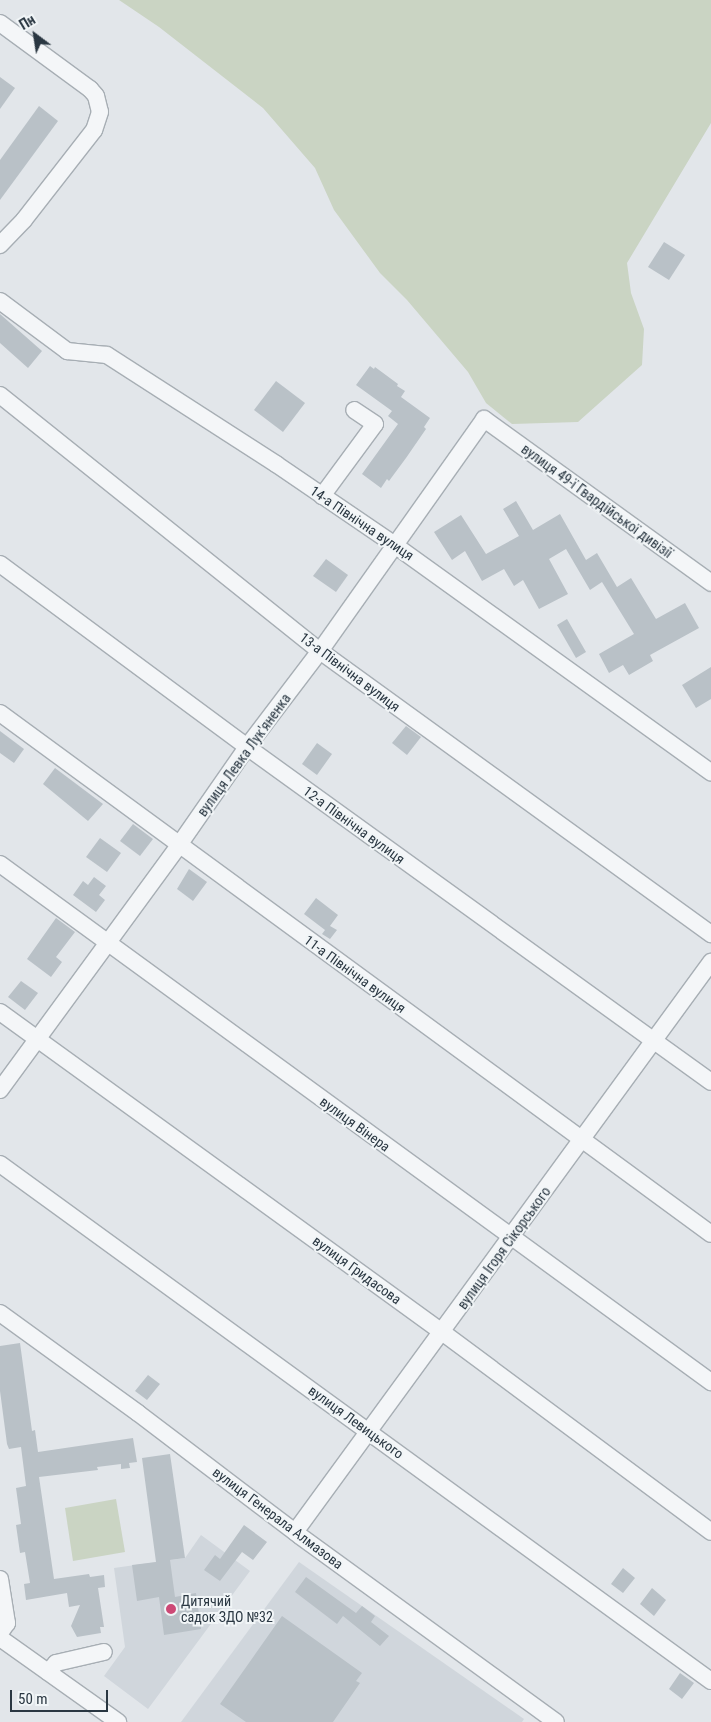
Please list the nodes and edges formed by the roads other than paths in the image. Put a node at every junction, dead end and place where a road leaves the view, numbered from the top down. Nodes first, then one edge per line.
1 (0, 23) edge
2 (2, 240) edge
3 (0, 301) edge
4 (0, 395) edge
5 (354, 410) dead end
6 (484, 418) joint
7 (322, 496) junction
8 (396, 546) junction
9 (0, 564) edge
10 (711, 583) edge
11 (320, 652) junction
12 (0, 713) edge
13 (247, 747) junction
14 (711, 772) edge
15 (179, 845) junction
16 (0, 864) edge
17 (711, 934) edge
18 (108, 943) junction
19 (711, 962) edge
20 (0, 1012) edge
21 (38, 1039) junction
22 (653, 1040) junction
23 (711, 1082) edge
24 (0, 1090) edge
25 (582, 1140) junction
26 (0, 1164) edge
27 (711, 1234) edge
28 (511, 1238) junction
29 (0, 1313) edge
30 (442, 1332) junction
31 (711, 1382) edge
32 (369, 1431) junction
33 (295, 1532) junction
34 (711, 1532) edge
35 (0, 1579) edge
36 (0, 1633) edge
37 (0, 1638) edge
38 (104, 1652) dead end
39 (48, 1672) junction
40 (711, 1681) edge
41 (118, 1722) edge
42 (556, 1722) edge

1 - 2 street
3 - 7 street, 14-а Північна вулиця
4 - 11 street, 13-а Північна вулиця
5 - 7 street
6 - 8 street, вулиця Левка Лук'яненка
6 - 10 street, вулиця 49-ї Гвардійської дивізії
7 - 8 street, 14-а Північна вулиця
8 - 11 street, вулиця Левка Лук'яненка
8 - 14 street, 14-а Північна вулиця
9 - 13 street, 12-а Північна вулиця
11 - 13 street, вулиця Левка Лук'яненка
11 - 17 street, 13-а Північна вулиця
12 - 15 street, 11-а Північна вулиця
13 - 15 street, вулиця Левка Лук'яненка
13 - 22 street, 12-а Північна вулиця
15 - 18 street, вулиця Левка Лук'яненка
15 - 25 street, 11-а Північна вулиця
16 - 18 street, вулиця Вінера
18 - 21 street, вулиця Левка Лук'яненка
18 - 28 street, вулиця Вінера
19 - 22 street, вулиця Ігоря Сікорського
20 - 21 street, вулиця Гридасова
21 - 24 street, вулиця Левка Лук'яненка
21 - 30 street, вулиця Гридасова
22 - 23 street, 12-а Північна вулиця
22 - 25 street, вулиця Ігоря Сікорського
25 - 27 street, 11-а Північна вулиця
25 - 28 street, вулиця Ігоря Сікорського
26 - 32 street, вулиця Левицького
28 - 30 street, вулиця Ігоря Сікорського
28 - 31 street, вулиця Вінера
29 - 33 street, вулиця Генерала Алмазова
30 - 32 street, вулиця Ігоря Сікорського
30 - 34 street, вулиця Гридасова
32 - 33 street, вулиця Ігоря Сікорського
32 - 40 street, вулиця Левицького
33 - 42 street, вулиця Генерала Алмазова
35 - 36 street
37 - 39 street
38 - 39 street
39 - 41 street

